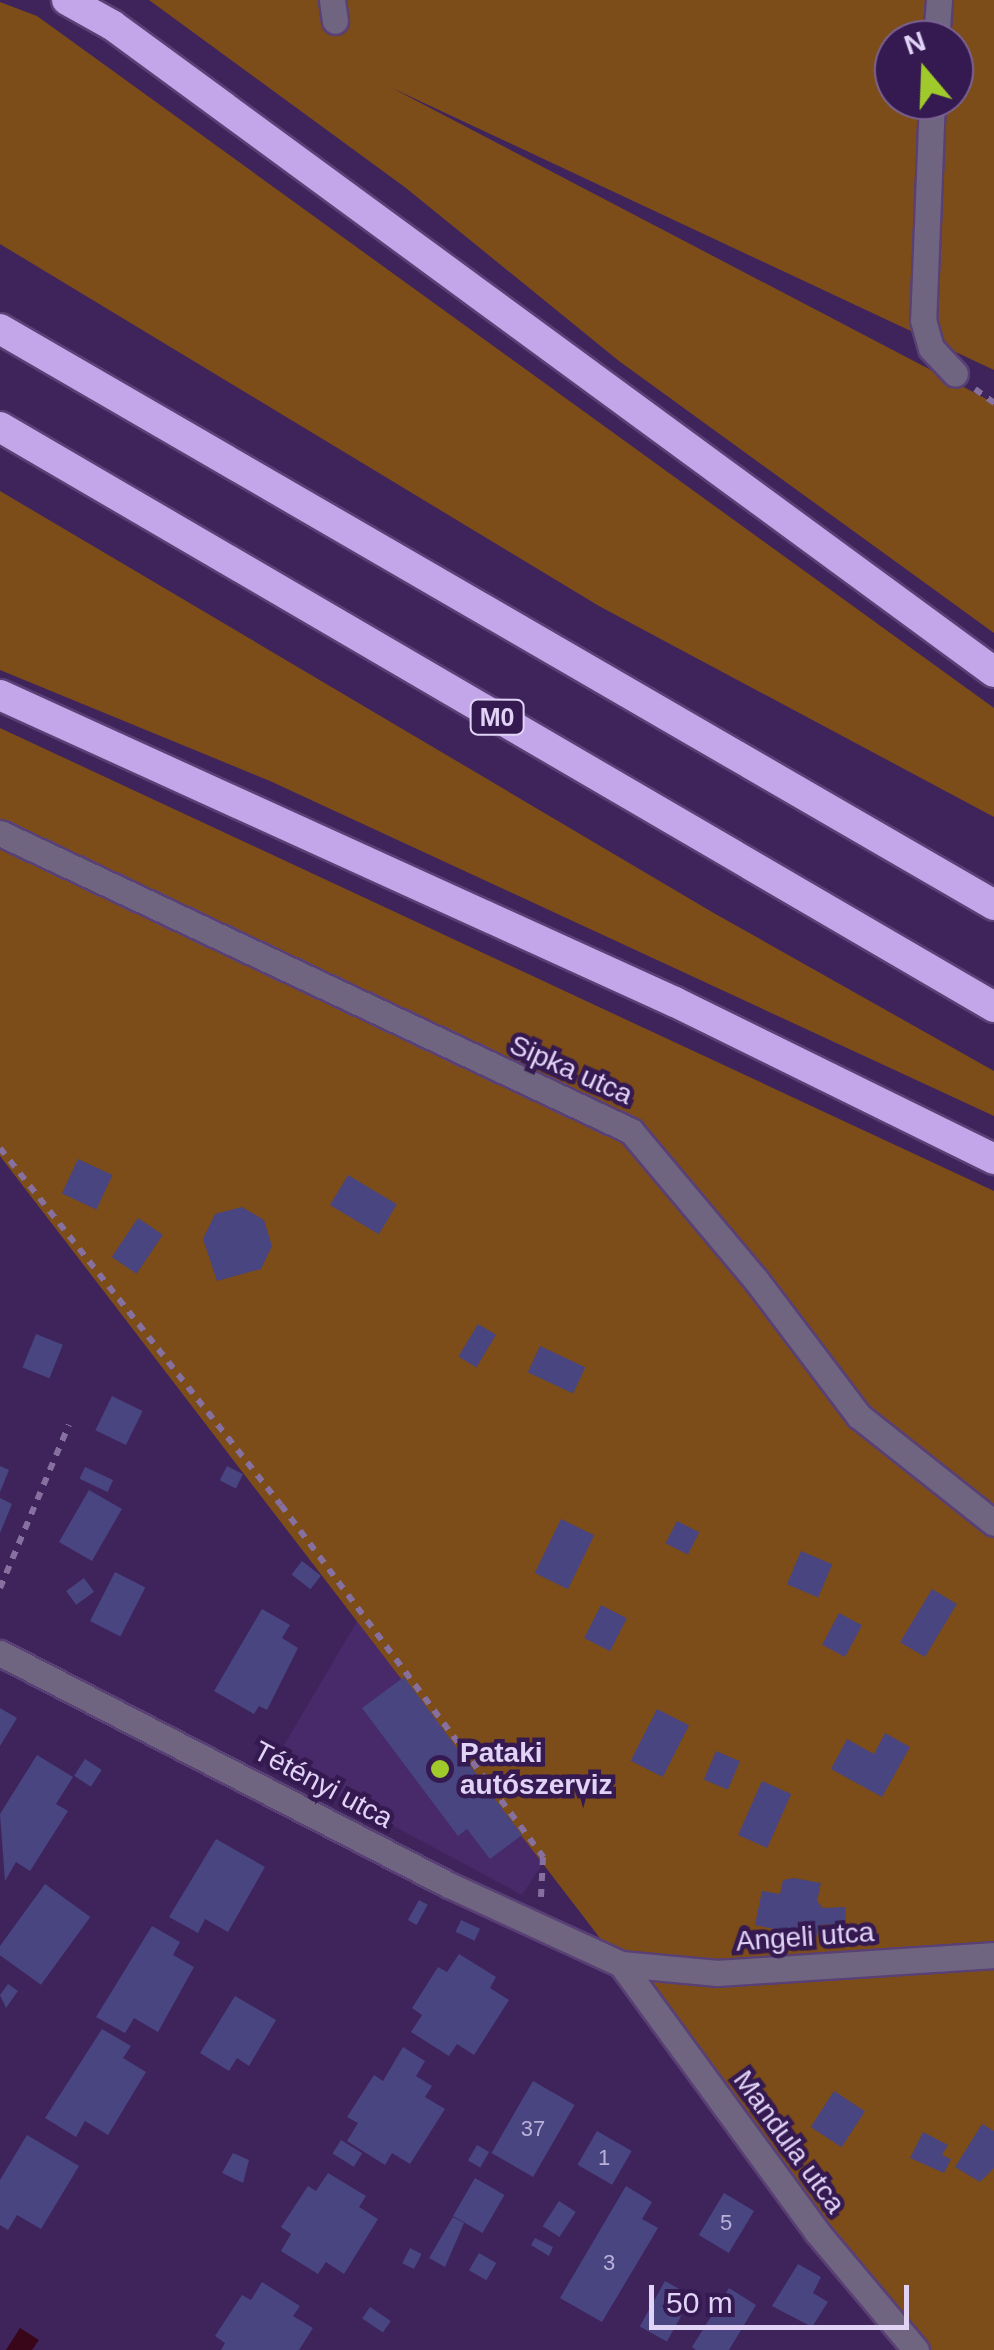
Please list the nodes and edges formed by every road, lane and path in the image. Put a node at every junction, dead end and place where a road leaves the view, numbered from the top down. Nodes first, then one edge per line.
1 (67, 0) edge
2 (88, 0) edge
3 (112, 25) junction
4 (931, 120) edge
5 (0, 330) edge
6 (955, 374) dead end
7 (0, 427) edge
8 (994, 672) edge
9 (0, 696) edge
10 (0, 833) edge
11 (994, 906) edge
12 (994, 1007) edge
13 (0, 1148) edge
14 (994, 1159) edge
15 (69, 1425) dead end
16 (994, 1523) edge
17 (0, 1588) edge
18 (0, 1653) edge
19 (533, 1927) junction
20 (994, 1955) edge
21 (621, 1964) junction
22 (916, 2350) edge

1 - 3 highway
2 - 3 highway
3 - 8 highway
4 - 6 street
5 - 11 highway
7 - 12 highway, M0
9 - 14 highway
10 - 16 street, Sipka utca
13 - 19 path
15 - 17 path
18 - 19 street, Tétényi utca
19 - 21 street, Tétényi utca
20 - 21 street, Angeli utca
21 - 22 street, Mandula utca

